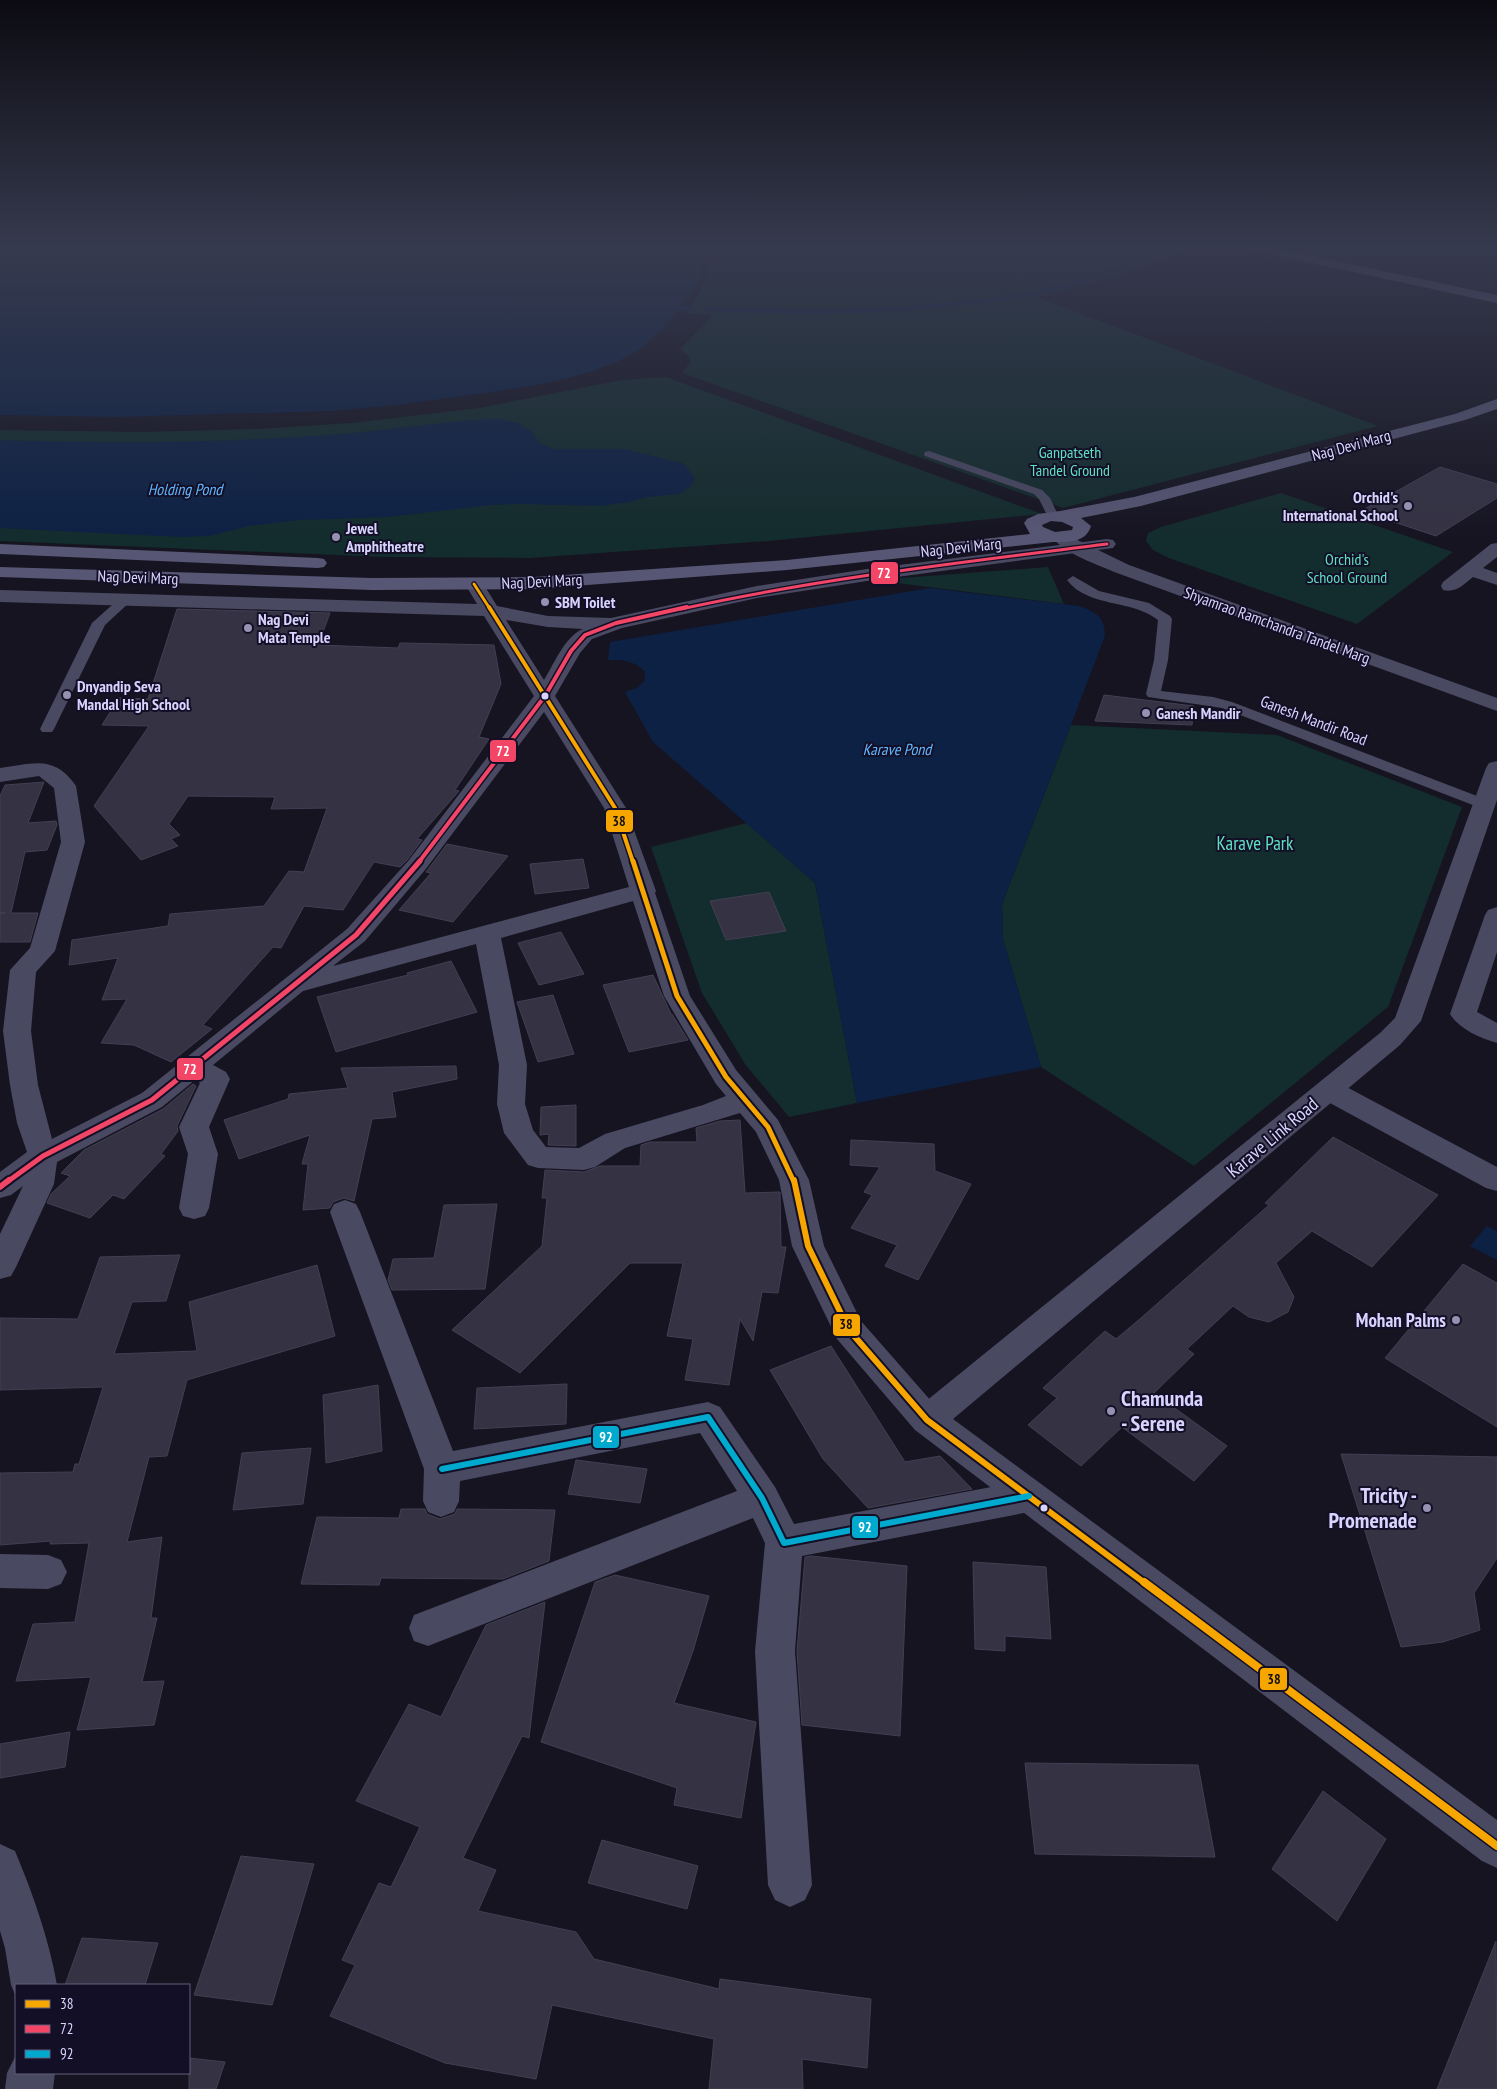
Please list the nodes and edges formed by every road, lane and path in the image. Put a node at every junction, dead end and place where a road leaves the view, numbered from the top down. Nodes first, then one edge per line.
1 (1497, 404) edge
2 (1474, 428) dead end
3 (929, 454) dead end
4 (1305, 474) dead end
5 (1049, 518) junction
6 (1100, 526) dead end
7 (1071, 537) junction
8 (816, 545) dead end
9 (778, 548) dead end
10 (1497, 548) edge
11 (9, 550) edge
12 (738, 551) dead end
13 (332, 564) dead end
14 (0, 567) edge
15 (1470, 570) junction
16 (9, 573) edge
17 (1497, 578) edge
18 (1073, 580) dead end
19 (474, 584) junction
20 (1450, 586) dead end
21 (0, 594) edge
22 (126, 600) junction
23 (491, 610) junction
24 (616, 623) junction
25 (1441, 665) dead end
26 (545, 696) junction
27 (1497, 705) edge
28 (47, 729) dead end
29 (1497, 768) edge
30 (0, 775) edge
31 (1484, 804) junction
32 (644, 891) junction
33 (1497, 915) edge
34 (487, 934) junction
35 (1492, 946) edge
36 (1485, 982) edge
37 (294, 985) junction
38 (1497, 1034) edge
39 (193, 1067) junction
40 (1329, 1090) junction
41 (745, 1100) junction
42 (42, 1156) junction
43 (1497, 1180) edge
44 (0, 1187) edge
45 (194, 1208) dead end
46 (345, 1212) dead end
47 (0, 1267) edge
48 (927, 1420) junction
49 (1029, 1496) junction
50 (762, 1498) junction
51 (784, 1543) junction
52 (0, 1571) edge
53 (48, 1572) dead end
54 (428, 1628) dead end
55 (1497, 1846) edge
56 (0, 1866) edge
57 (790, 1885) dead end
58 (34, 1984) edge
59 (31, 2074) edge
60 (28, 2089) edge

1 - 5 main road, Nag Devi Marg
2 - 4 main road, Nag Devi Marg
3 - 5 lane
5 - 7 main road
5 - 7 main road
5 - 8 main road, Nag Devi Marg
6 - 7 main road, Nag Devi Marg
7 - 19 main road, Nag Devi Marg
7 - 24 street
7 - 25 street, Shyamrao Ramchandra Tandel Marg
7 - 27 street, Shyamrao Ramchandra Tandel Marg
9 - 12 main road
10 - 15 street
11 - 13 main road, Nag Devi Marg
11 - 14 main road
15 - 17 street
15 - 20 street
16 - 19 main road, Nag Devi Marg
16 - 21 street
18 - 31 lane, Ganesh Mandir Road
19 - 23 street
21 - 22 street
22 - 23 street
22 - 28 lane
23 - 24 street
23 - 26 street
24 - 26 street
26 - 32 street
26 - 37 street
29 - 31 street, Karave Link Road
30 - 42 street
31 - 40 street, Karave Link Road
32 - 34 street
32 - 41 street
33 - 35 street
34 - 37 street
34 - 41 street
35 - 36 street
36 - 38 street
37 - 39 street
39 - 42 street
39 - 45 street
40 - 43 street
40 - 48 street, Karave Link Road
41 - 48 street
42 - 44 street
42 - 47 street
46 - 50 street
48 - 49 street
49 - 51 street
49 - 55 street
50 - 51 street
50 - 54 street
51 - 57 street
52 - 53 street
56 - 58 street
59 - 60 street

